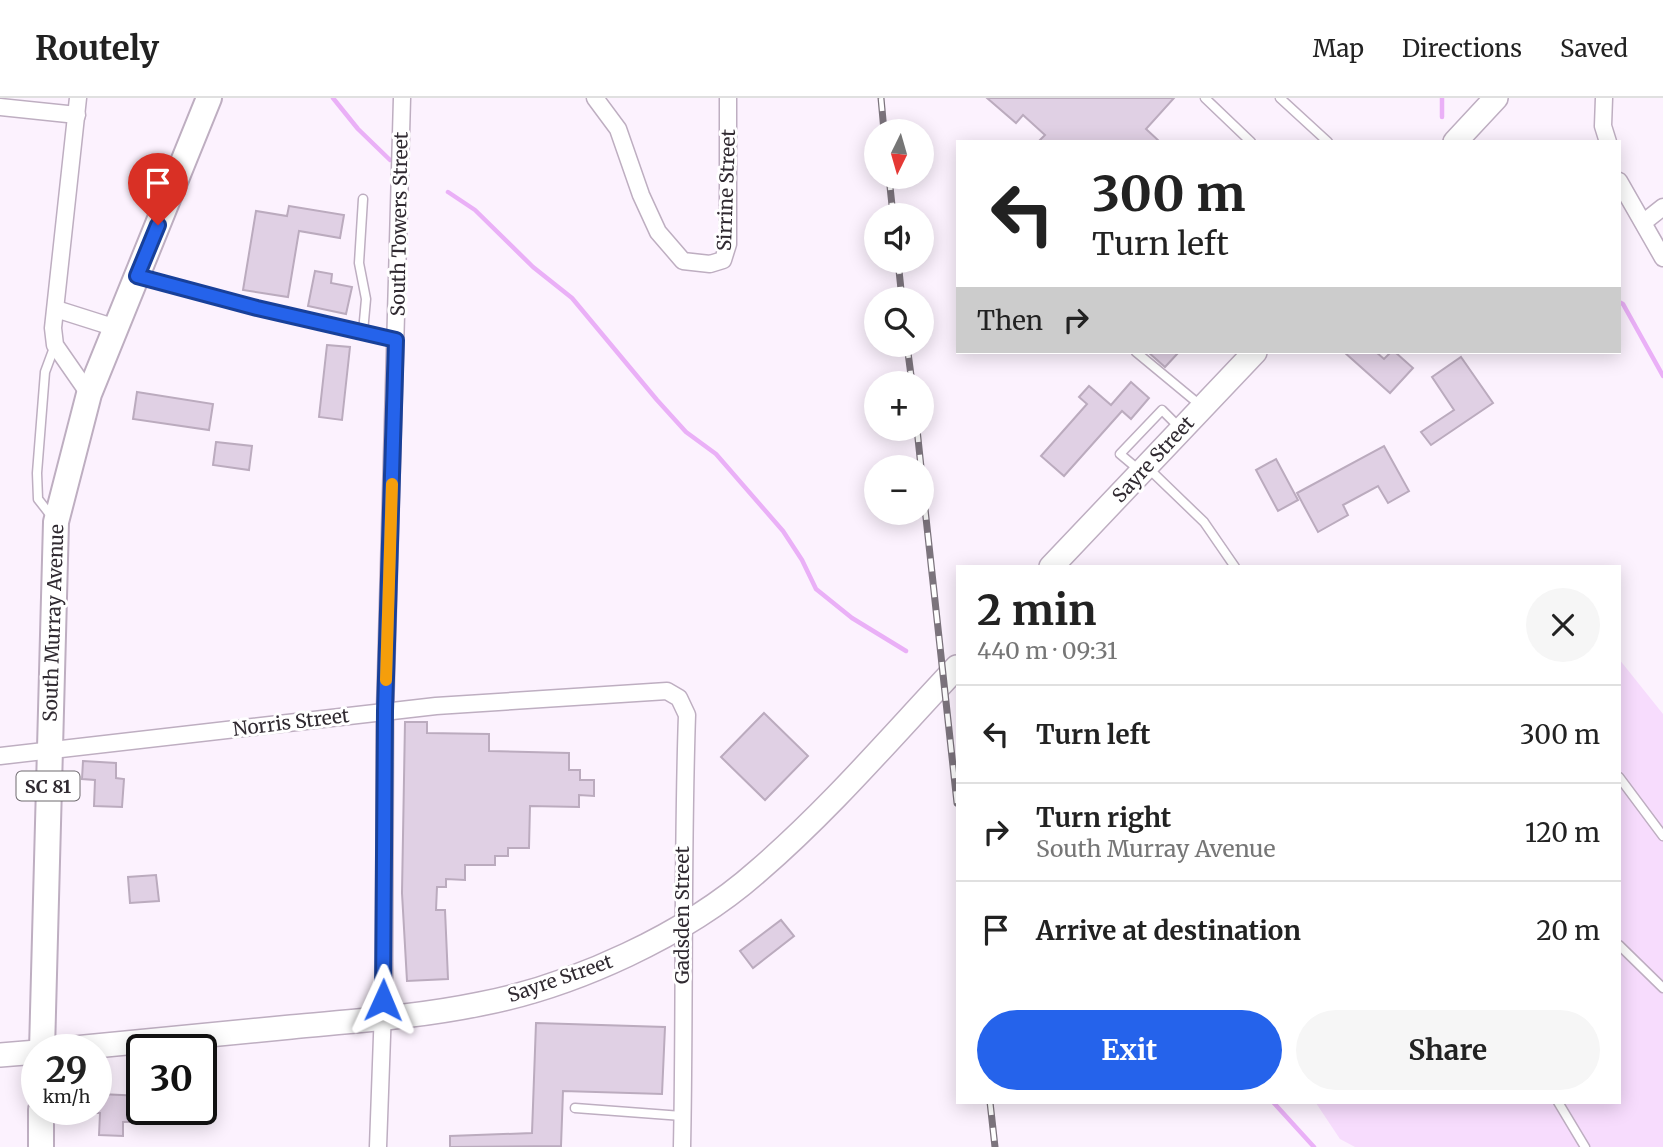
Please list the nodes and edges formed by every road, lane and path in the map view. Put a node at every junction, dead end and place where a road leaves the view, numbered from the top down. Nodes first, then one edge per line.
1 (78, 98) edge
2 (209, 98) edge
3 (402, 98) edge
4 (595, 98) edge
5 (728, 98) edge
6 (1205, 98) edge
7 (1280, 98) edge
8 (1496, 98) edge
9 (1604, 98) edge
10 (0, 107) edge
11 (77, 115) junction
12 (1249, 140) edge
13 (1326, 140) edge
14 (1457, 140) edge
15 (1607, 140) edge
16 (1621, 184) edge
17 (363, 199) dead end
18 (1663, 207) edge
19 (1644, 222) junction
20 (1663, 258) edge
21 (137, 276) junction
22 (56, 309) junction
23 (116, 328) junction
24 (363, 332) junction
25 (396, 340) junction
26 (55, 345) junction
27 (1138, 354) edge
28 (1253, 354) edge
29 (89, 394) junction
30 (1202, 407) junction
31 (1143, 469) junction
32 (56, 522) junction
33 (1053, 565) edge
34 (1234, 565) edge
35 (956, 668) edge
36 (667, 691) joint
37 (385, 711) junction
38 (49, 750) junction
39 (0, 756) edge
40 (1621, 780) edge
41 (1663, 836) edge
42 (685, 924) junction
43 (1621, 948) edge
44 (1663, 988) edge
45 (383, 1018) junction
46 (42, 1034) edge
47 (112, 1044) edge
48 (21, 1053) edge
49 (0, 1055) edge
50 (1559, 1104) edge
51 (575, 1108) dead end
52 (682, 1116) junction
53 (41, 1125) edge
54 (41, 1147) edge
55 (378, 1147) edge
56 (682, 1147) edge
57 (1585, 1147) edge

1 - 11 street
2 - 21 main road, South Murray Avenue / SC 81
3 - 25 street, South Towers Street
4 - 5 street, Sirrine Street
6 - 12 lane
7 - 13 lane
8 - 14 main road
9 - 15 street
10 - 11 street
11 - 22 street
16 - 19 street
17 - 24 lane
18 - 19 street
19 - 20 street
21 - 23 main road, South Murray Avenue / SC 81
21 - 24 lane
22 - 23 street
22 - 26 street
23 - 29 main road, South Murray Avenue / SC 81
24 - 25 lane
25 - 37 street, South Towers Street
26 - 29 street
26 - 32 lane
27 - 30 lane
28 - 30 main road, Sayre Street
29 - 32 main road, South Murray Avenue / SC 81
30 - 31 main road, Sayre Street
31 - 33 main road, Sayre Street
31 - 34 lane
32 - 38 main road, South Murray Avenue / SC 81
35 - 42 main road, Sayre Street
36 - 37 street, Norris Street
36 - 42 street, Gadsden Street
37 - 38 street, Norris Street
37 - 45 street, South Towers Street
38 - 39 street, Norris Street
38 - 46 main road, South Murray Avenue / SC 81
40 - 41 lane
42 - 45 main road, Sayre Street
42 - 52 street, Gadsden Street
43 - 44 lane
45 - 47 main road, Sayre Street
45 - 55 street, South Towers Street
48 - 49 main road
50 - 57 lane
51 - 52 lane
52 - 56 street, Gadsden Street
53 - 54 main road

